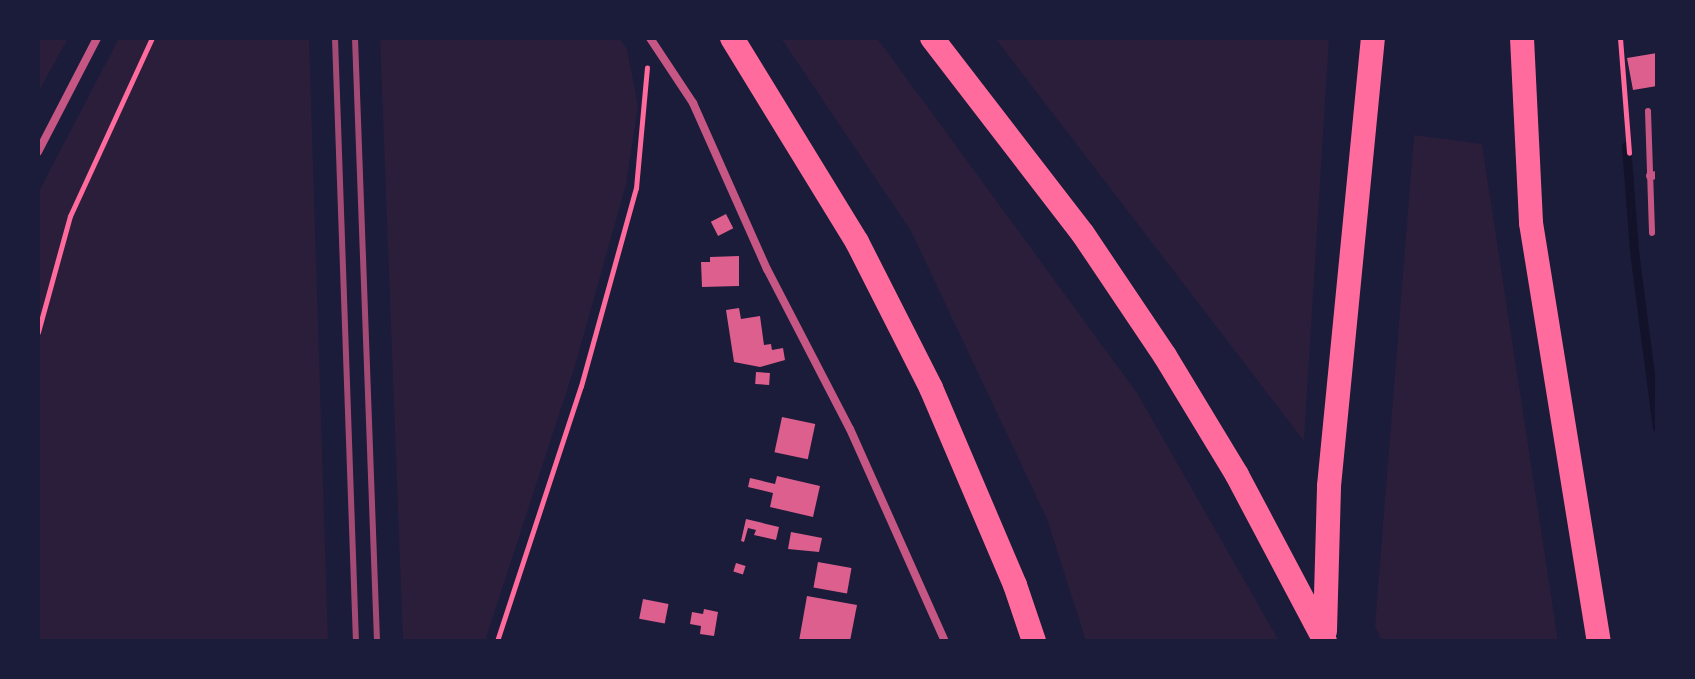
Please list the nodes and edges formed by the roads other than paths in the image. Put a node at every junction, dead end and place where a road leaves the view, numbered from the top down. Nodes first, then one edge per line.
1 (97, 38) edge
2 (650, 38) edge
3 (732, 38) edge
4 (932, 38) edge
5 (1373, 38) edge
6 (1522, 38) edge
7 (1648, 111) dead end
8 (38, 152) edge
9 (1653, 176) edge
10 (1652, 233) dead end
11 (945, 641) edge
12 (1034, 641) edge
13 (1325, 641) edge
14 (1599, 641) edge

1 - 8 street
2 - 11 street
3 - 12 highway
4 - 13 highway
5 - 13 highway
6 - 14 highway
7 - 9 lane
9 - 10 lane

